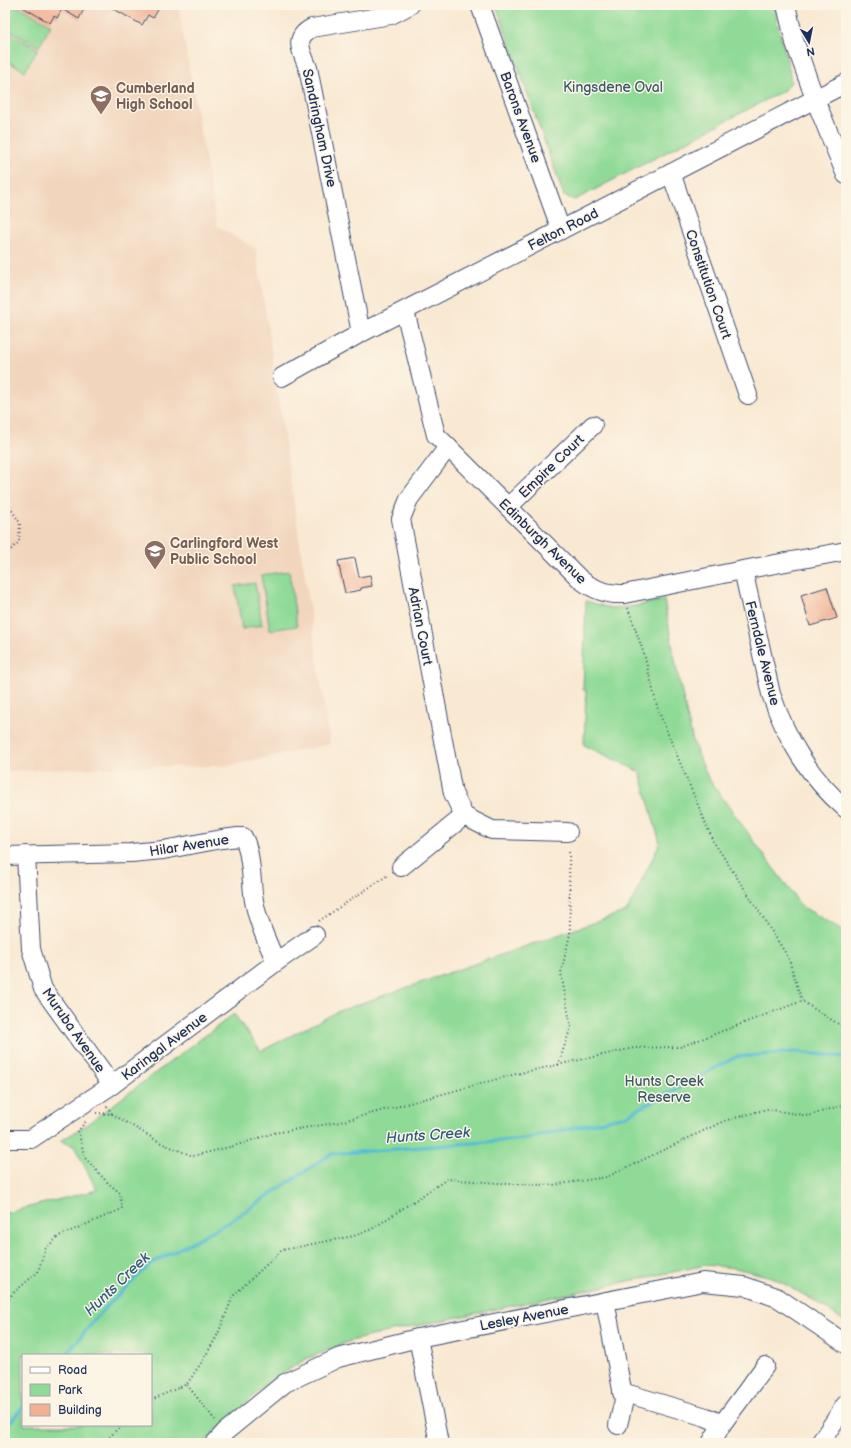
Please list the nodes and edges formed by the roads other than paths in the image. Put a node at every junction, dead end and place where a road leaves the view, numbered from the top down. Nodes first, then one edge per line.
1 (410, 5) edge
2 (480, 5) edge
3 (786, 5) edge
4 (846, 83) edge
5 (815, 99) junction
6 (671, 173) junction
7 (846, 175) edge
8 (562, 230) junction
9 (405, 311) junction
10 (361, 334) junction
11 (282, 377) dead end
12 (748, 395) dead end
13 (593, 424) dead end
14 (448, 447) junction
15 (508, 507) junction
16 (846, 551) edge
17 (743, 570) junction
18 (846, 809) edge
19 (464, 816) junction
20 (568, 832) road end
21 (26, 855) junction
22 (5, 856) edge
23 (401, 867) road end
24 (316, 935) road end
25 (276, 962) junction
26 (112, 1085) junction
27 (5, 1139) edge
28 (605, 1301) junction
29 (418, 1338) junction
30 (846, 1344) edge
31 (765, 1366) dead end
32 (622, 1392) junction
33 (846, 1404) edge
34 (722, 1424) junction
35 (618, 1425) dead end
36 (220, 1438) edge
37 (439, 1443) edge
38 (711, 1443) edge
39 (820, 1443) edge

1 - 10 street, Sandringham Drive
2 - 8 street, Barons Avenue
3 - 5 street
4 - 5 street, Felton Road
5 - 6 street, Felton Road
5 - 7 street
6 - 8 street, Felton Road
6 - 12 street, Constitution Court
8 - 9 street, Felton Road
9 - 10 street, Felton Road
9 - 14 street, Edinburgh Avenue
10 - 11 street, Felton Road
13 - 15 street, Empire Court
14 - 15 street, Edinburgh Avenue
14 - 19 street, Adrian Court
15 - 17 street, Edinburgh Avenue
16 - 17 street, Edinburgh Avenue
17 - 18 street, Ferndale Avenue
19 - 20 street
19 - 23 street
21 - 22 street, Hilar Avenue
21 - 25 street, Hilar Avenue
21 - 26 street, Muruba Avenue
24 - 25 street, Karingal Avenue
25 - 26 street, Karingal Avenue
26 - 27 street, Karingal Avenue
28 - 29 street, Lesley Avenue
28 - 30 street, Lesley Avenue
28 - 32 street
29 - 36 street, Lesley Avenue
29 - 37 street
31 - 34 street
32 - 34 street
32 - 35 street
33 - 39 street
34 - 38 street

